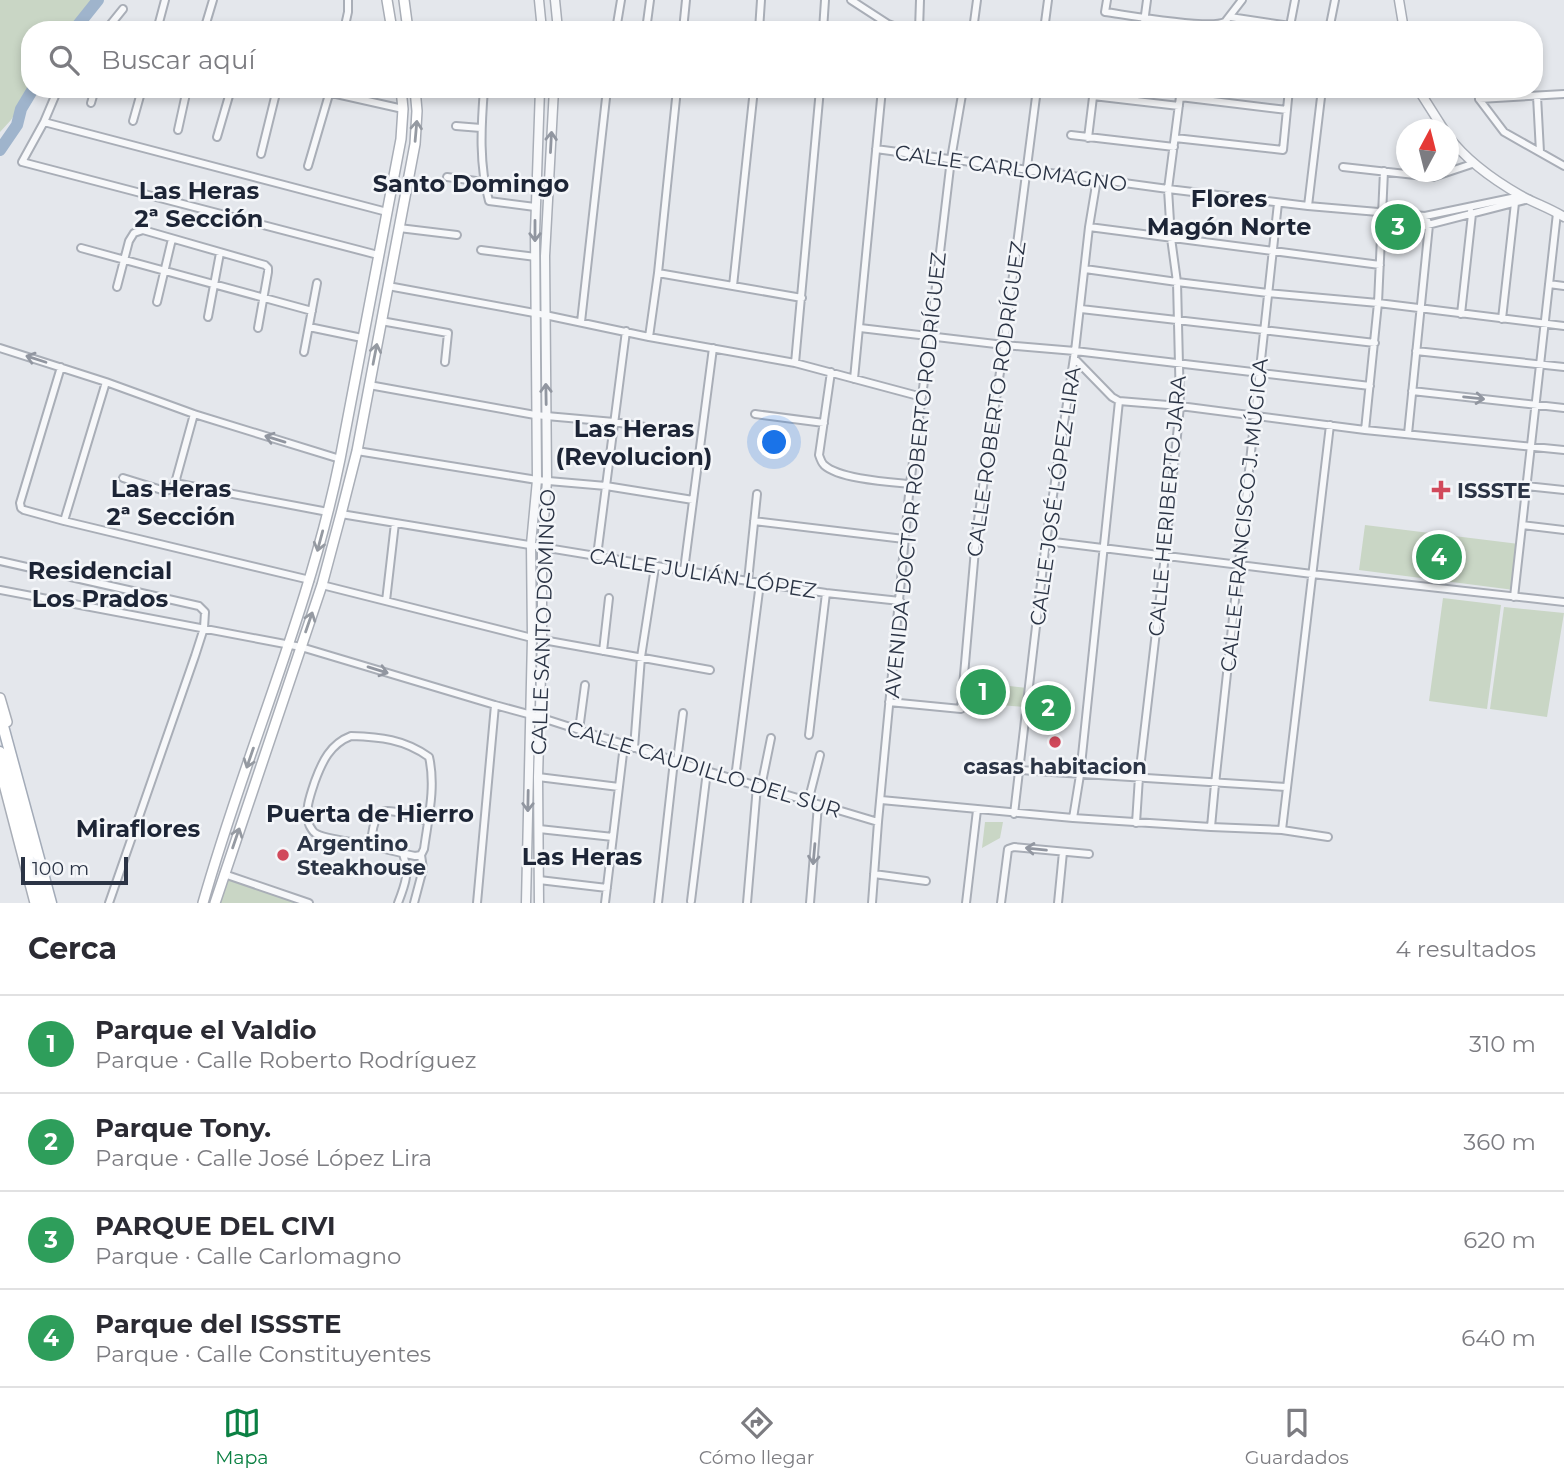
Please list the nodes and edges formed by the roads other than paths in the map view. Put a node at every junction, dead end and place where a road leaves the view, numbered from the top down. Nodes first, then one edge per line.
1 (165, 0) edge
2 (213, 0) edge
3 (348, 0) edge
4 (387, 0) edge
5 (404, 0) edge
6 (539, 0) edge
7 (555, 0) edge
8 (621, 0) edge
9 (650, 0) edge
10 (686, 0) edge
11 (761, 0) edge
12 (825, 0) edge
13 (851, 0) edge
14 (920, 0) edge
15 (977, 0) edge
16 (1048, 0) edge
17 (1107, 0) edge
18 (1147, 0) edge
19 (1242, 0) edge
20 (1295, 0) edge
21 (1335, 0) edge
22 (1399, 0) edge
23 (123, 9) dead end
24 (1145, 18) junction
25 (113, 21) edge
26 (159, 21) edge
27 (207, 21) edge
28 (346, 21) edge
29 (390, 21) edge
30 (407, 21) edge
31 (541, 21) edge
32 (557, 21) edge
33 (618, 21) edge
34 (647, 21) edge
35 (684, 21) edge
36 (760, 21) edge
37 (824, 21) edge
38 (880, 21) edge
39 (919, 21) edge
40 (974, 21) edge
41 (1045, 21) edge
42 (1144, 21) edge
43 (1161, 21) edge
44 (1227, 21) edge
45 (1291, 21) edge
46 (1331, 21) edge
47 (1402, 21) edge
48 (1564, 94) edge
49 (1543, 96) edge
50 (54, 98) edge
51 (92, 98) edge
52 (139, 98) edge
53 (185, 98) edge
54 (228, 98) edge
55 (275, 98) edge
56 (328, 98) edge
57 (358, 98) edge
58 (402, 98) edge
59 (415, 98) edge
60 (483, 98) edge
61 (540, 98) edge
62 (554, 98) edge
63 (606, 98) edge
64 (676, 98) edge
65 (753, 98) edge
66 (819, 98) edge
67 (881, 98) edge
68 (961, 98) edge
69 (1036, 98) edge
70 (1093, 98) edge
71 (1120, 98) edge
72 (1135, 98) edge
73 (1180, 98) edge
74 (1211, 98) edge
75 (1288, 98) edge
76 (1321, 98) edge
77 (1424, 98) edge
78 (1498, 98) edge
79 (1537, 98) edge
80 (1135, 101) junction
81 (91, 103) dead end
82 (1179, 106) junction
83 (403, 109) junction
84 (1287, 110) junction
85 (1437, 119) edge
86 (133, 121) dead end
87 (44, 122) junction
88 (456, 126) dead end
89 (481, 128) junction
90 (178, 130) dead end
91 (1071, 135) dead end
92 (217, 137) dead end
93 (1088, 138) junction
94 (1175, 138) junction
95 (1174, 146) junction
96 (876, 149) junction
97 (1459, 150) edge
98 (1540, 152) junction
99 (261, 154) dead end
100 (951, 159) junction
101 (1472, 164) junction
102 (308, 166) dead end
103 (1564, 166) edge
104 (1343, 167) dead end
105 (1027, 171) junction
106 (1384, 171) junction
107 (447, 177) dead end
108 (1097, 179) junction
109 (483, 182) junction
110 (1168, 189) junction
111 (1521, 199) junction
112 (1278, 202) junction
113 (1308, 206) junction
114 (536, 207) junction
115 (1468, 207) junction
116 (387, 212) junction
117 (1382, 213) junction
118 (1472, 214) junction
119 (1561, 215) edge
120 (1425, 216) junction
121 (1429, 225) junction
122 (1089, 227) junction
123 (398, 233) junction
124 (382, 235) junction
125 (457, 235) dead end
126 (1381, 236) junction
127 (1171, 238) junction
128 (172, 239) junction
129 (1553, 246) junction
130 (1564, 247) edge
131 (80, 248) dead end
132 (481, 250) dead end
133 (1273, 251) junction
134 (220, 253) junction
135 (378, 255) junction
136 (536, 257) junction
137 (122, 260) junction
138 (1380, 265) junction
139 (1085, 269) junction
140 (164, 272) junction
141 (658, 272) junction
142 (1177, 282) junction
143 (317, 283) dead end
144 (1549, 284) junction
145 (215, 285) junction
146 (388, 286) junction
147 (733, 286) junction
148 (1564, 286) edge
149 (117, 287) dead end
150 (1268, 293) junction
151 (802, 298) junction
152 (265, 299) junction
153 (157, 303) dead end
154 (1378, 303) junction
155 (1081, 309) junction
156 (1420, 309) junction
157 (312, 311) junction
158 (535, 313) junction
159 (1461, 314) junction
160 (545, 315) junction
161 (208, 317) dead end
162 (1502, 319) junction
163 (1179, 320) junction
164 (382, 321) junction
165 (581, 322) junction
166 (1544, 324) junction
167 (1564, 326) edge
168 (309, 327) junction
169 (258, 328) dead end
170 (860, 328) junction
171 (1265, 330) junction
172 (626, 331) junction
173 (649, 337) junction
174 (930, 337) junction
175 (362, 338) junction
176 (1375, 343) junction
177 (1004, 345) junction
178 (0, 348) edge
179 (713, 348) junction
180 (1416, 351) junction
181 (304, 352) dead end
182 (1075, 354) junction
183 (445, 362) dead end
184 (795, 363) junction
185 (1180, 364) junction
186 (1539, 365) junction
187 (61, 367) junction
188 (1564, 367) edge
189 (831, 372) junction
190 (1260, 373) junction
191 (854, 379) junction
192 (106, 382) junction
193 (369, 386) junction
194 (1370, 386) junction
195 (1412, 391) junction
196 (922, 397) junction
197 (1119, 401) junction
198 (1535, 404) junction
199 (1180, 406) junction
200 (1564, 408) edge
201 (194, 414) junction
202 (755, 414) dead end
203 (535, 415) junction
204 (546, 416) junction
205 (1255, 416) junction
206 (614, 422) junction
207 (824, 424) junction
208 (1330, 425) junction
209 (663, 430) dead end
210 (1365, 430) junction
211 (1408, 434) junction
212 (1530, 446) junction
213 (1564, 450) edge
214 (357, 451) junction
215 (340, 459) junction
216 (123, 478) dead end
217 (537, 480) junction
218 (547, 481) junction
219 (175, 483) junction
220 (910, 484) junction
221 (606, 486) junction
222 (1526, 486) junction
223 (1564, 491) edge
224 (757, 494) dead end
225 (693, 500) junction
226 (328, 512) junction
227 (341, 514) junction
228 (64, 521) junction
229 (754, 521) junction
230 (395, 523) junction
231 (1522, 526) junction
232 (1564, 530) edge
233 (904, 539) junction
234 (1046, 541) junction
235 (531, 544) junction
236 (542, 546) junction
237 (1103, 548) junction
238 (1165, 555) junction
239 (597, 556) junction
240 (0, 561) edge
241 (1239, 564) junction
242 (655, 567) junction
243 (684, 570) junction
244 (1312, 573) junction
245 (310, 580) junction
246 (748, 581) junction
247 (760, 583) junction
248 (321, 585) junction
249 (0, 590) edge
250 (826, 593) junction
251 (1514, 597) junction
252 (609, 598) dead end
253 (386, 601) junction
254 (900, 601) junction
255 (1564, 602) edge
256 (205, 628) junction
257 (532, 638) junction
258 (542, 639) junction
259 (289, 645) junction
260 (301, 647) junction
261 (603, 651) junction
262 (641, 657) junction
263 (710, 670) dead end
264 (585, 685) dead end
265 (0, 698) edge
266 (889, 702) junction
267 (495, 705) junction
268 (683, 713) dead end
269 (529, 714) junction
270 (0, 716) edge
271 (539, 717) junction
272 (579, 730) junction
273 (809, 734) dead end
274 (771, 738) dead end
275 (624, 745) junction
276 (634, 748) junction
277 (0, 752) edge
278 (820, 755) dead end
279 (676, 761) junction
280 (0, 769) edge
281 (707, 771) junction
282 (1020, 771) junction
283 (1080, 775) junction
284 (538, 777) junction
285 (1139, 777) junction
286 (735, 778) junction
287 (1215, 784) junction
288 (619, 787) junction
289 (759, 787) junction
290 (1286, 788) junction
291 (881, 800) junction
292 (808, 802) junction
293 (818, 805) junction
294 (977, 810) junction
295 (1014, 814) junction
296 (1073, 818) junction
297 (428, 822) junction
298 (878, 822) junction
299 (1136, 823) junction
300 (1212, 827) junction
301 (539, 829) junction
302 (1282, 830) junction
303 (613, 837) junction
304 (1328, 837) dead end
305 (372, 846) junction
306 (1063, 852) junction
307 (403, 854) junction
308 (1089, 854) dead end
309 (421, 855) junction
310 (224, 874) junction
311 (874, 874) junction
312 (539, 880) junction
313 (926, 881) dead end
314 (607, 888) junction
315 (691, 901) dead end
316 (35, 903) edge
317 (43, 903) edge
318 (53, 903) edge
319 (109, 903) edge
320 (203, 903) edge
321 (215, 903) edge
322 (309, 903) edge
323 (398, 903) edge
324 (414, 903) edge
325 (477, 903) edge
326 (526, 903) edge
327 (539, 903) edge
328 (606, 903) edge
329 (658, 903) edge
330 (747, 903) edge
331 (810, 903) edge
332 (872, 903) edge
333 (966, 903) edge
334 (1001, 903) edge
335 (1058, 903) edge

1 - 26 street
2 - 27 street
3 - 28 street
4 - 29 main road
5 - 30 main road
6 - 31 street
7 - 32 street
8 - 33 street
9 - 34 street
10 - 35 street
11 - 36 street
12 - 37 street
13 - 38 street
14 - 39 street
15 - 40 street
16 - 41 street
17 - 24 street
18 - 24 street
19 - 44 street
20 - 45 street
21 - 46 street
22 - 47 street
23 - 25 street
24 - 42 street
24 - 43 street
48 - 49 street
50 - 87 street
51 - 81 street
52 - 86 street
53 - 90 street
54 - 92 street
55 - 99 street
56 - 102 street
57 - 83 street
58 - 83 main road
123 -> 59 main road
60 - 89 street
61 - 114 street, CALLE SANTO DOMINGO
160 -> 62 street, CALLE SANTO DOMINGO
63 - 165 street
64 - 141 street
65 - 147 street
66 - 151 street
67 - 96 street
68 - 100 street, AVENIDA DOCTOR ROBERTO RODRÍGUEZ
69 - 105 street, CALLE ROBERTO RODRÍGUEZ
70 - 93 street
71 - 80 street
72 - 80 street
73 - 82 street, CALLE HERIBERTO JARA
74 - 84 street
75 - 84 street
76 - 113 street
77 - 85 street
78 - 98 street
79 - 98 street
80 - 82 street
82 - 94 street, CALLE HERIBERTO JARA
83 - 116 main road
84 - 94 street
87 - 116 street
87 - 135 street
88 - 89 street
89 - 109 street
91 - 93 street
93 - 95 street
94 - 95 street, CALLE HERIBERTO JARA
95 - 110 street, CALLE HERIBERTO JARA
96 - 100 street, CALLE CARLOMAGNO
96 - 170 street
97 - 101 street
98 - 103 street
100 - 105 street, CALLE CARLOMAGNO
100 - 174 street, AVENIDA DOCTOR ROBERTO RODRÍGUEZ
101 - 106 street
101 - 111 street
104 - 106 street
105 - 108 street, CALLE CARLOMAGNO
105 - 177 street, CALLE ROBERTO RODRÍGUEZ
106 - 117 street
107 - 109 street
108 - 110 street, CALLE CARLOMAGNO
108 - 122 street, CALLE JOSÉ LÓPEZ LIRA
109 - 114 street
110 - 112 street, CALLE CARLOMAGNO
110 - 127 street, CALLE HERIBERTO JARA
111 - 115 street, CALLE CARLOMAGNO
111 - 118 street
111 - 119 street
111 - 162 street
112 - 113 street, CALLE CARLOMAGNO
112 - 133 street, CALLE FRANCISCO J. MÚGICA
113 - 117 street, CALLE CARLOMAGNO
114 -> 136 street, CALLE SANTO DOMINGO
115 - 118 street
115 - 120 street, CALLE CARLOMAGNO
116 - 124 main road
117 - 120 street, CALLE CARLOMAGNO
117 - 126 street
118 - 121 street
118 - 159 street
119 - 129 street
120 - 121 street
121 - 126 street
121 - 156 street
122 - 127 street
122 - 139 street, CALLE JOSÉ LÓPEZ LIRA
123 - 124 main road
123 - 125 street
123 - 146 main road
124 - 135 main road
126 - 138 street
127 - 133 street
127 - 142 street, CALLE HERIBERTO JARA
128 - 134 street
128 - 137 street
128 - 140 street
129 - 130 street
129 - 144 street
131 - 137 street
132 - 136 street
133 - 138 street
133 - 150 street, CALLE FRANCISCO J. MÚGICA
134 - 145 street
134 - 152 street
135 - 175 main road
136 - 158 street, CALLE SANTO DOMINGO
137 - 140 street
137 - 149 street
138 - 154 street
139 - 142 street
139 - 155 street, CALLE JOSÉ LÓPEZ LIRA
140 - 145 street
140 - 153 street
141 - 147 street
141 - 173 street
142 - 150 street
142 - 163 street, CALLE HERIBERTO JARA
143 - 157 street
144 - 148 street
144 - 166 street
145 - 152 street
145 - 161 street
146 - 158 street
146 - 164 main road
147 - 151 street
150 - 154 street
150 - 171 street, CALLE FRANCISCO J. MÚGICA
151 - 184 street
152 - 157 street
152 - 169 street
154 - 156 street
154 - 176 street
155 - 163 street
155 - 182 street, CALLE JOSÉ LÓPEZ LIRA
156 - 159 street
156 - 180 street
157 - 168 street
158 - 160 street
158 - 203 street, CALLE SANTO DOMINGO
159 - 162 street
160 - 165 street
204 -> 160 street, CALLE SANTO DOMINGO
162 - 166 street
163 - 171 street
163 - 185 street, CALLE HERIBERTO JARA
164 - 183 street
193 -> 164 main road
165 - 172 street
166 - 167 street
166 - 186 street
168 - 175 street
168 - 181 street
170 - 174 street
170 - 191 street
171 - 176 street
171 - 190 street, CALLE FRANCISCO J. MÚGICA
172 - 173 street
172 - 206 street
173 - 179 street
174 - 177 street
174 - 196 street, AVENIDA DOCTOR ROBERTO RODRÍGUEZ
175 - 215 main road
176 - 194 street
177 - 182 street
177 - 266 street, CALLE ROBERTO RODRÍGUEZ
187 -> 178 street
179 - 184 street
179 - 225 street
180 - 186 street
180 - 195 street
182 - 185 street
182 - 197 street
182 - 234 street, CALLE JOSÉ LÓPEZ LIRA
184 - 189 street
185 - 190 street
185 - 199 street, CALLE HERIBERTO JARA
186 - 188 street
186 - 198 street
187 - 192 street
187 - 228 street
189 - 191 street
189 - 207 street
190 - 194 street
190 - 205 street, CALLE FRANCISCO J. MÚGICA
191 - 196 street
192 - 201 street
192 - 228 street
193 - 203 street
193 - 214 main road
194 - 210 street
195 -> 198 street
195 - 211 street
196 - 220 street, AVENIDA DOCTOR ROBERTO RODRÍGUEZ
197 - 199 street
197 - 237 street
198 - 200 street
198 - 212 street
199 - 205 street
199 - 238 street, CALLE HERIBERTO JARA
215 -> 201 street
201 - 219 street
202 - 207 street
203 - 204 street
203 - 217 street, CALLE SANTO DOMINGO
204 - 206 street
204 - 218 street, CALLE SANTO DOMINGO
205 - 208 street
205 - 241 street, CALLE FRANCISCO J. MÚGICA
206 - 209 street
206 - 221 street
207 - 220 street
208 - 210 street
208 - 244 street
210 - 211 street
211 - 212 street
212 - 213 street
212 - 222 street
214 - 217 street
214 - 227 main road
215 - 226 main road
216 - 219 street
217 - 218 street
217 - 235 street, CALLE SANTO DOMINGO
218 - 221 street
218 - 236 street, CALLE SANTO DOMINGO
219 - 226 street
220 - 233 street, AVENIDA DOCTOR ROBERTO RODRÍGUEZ
221 - 225 street
221 - 239 street
222 - 223 street
222 - 231 street
224 - 229 street
225 - 243 street
226 -> 245 main road
227 - 230 street, CALLE JULIÁN LÓPEZ
227 - 248 main road
228 - 245 street
229 - 233 street
229 - 246 street
230 - 235 street, CALLE JULIÁN LÓPEZ
230 - 253 street
231 - 232 street
231 - 251 street
233 - 254 street, AVENIDA DOCTOR ROBERTO RODRÍGUEZ
234 - 237 street
234 - 282 street, CALLE JOSÉ LÓPEZ LIRA
235 - 236 street, CALLE JULIÁN LÓPEZ
235 - 257 street, CALLE SANTO DOMINGO
236 - 239 street, CALLE JULIÁN LÓPEZ
236 - 258 street, CALLE SANTO DOMINGO
237 - 238 street
237 - 283 street
238 - 241 street
238 - 285 street, CALLE HERIBERTO JARA
239 - 242 street, CALLE JULIÁN LÓPEZ
240 - 256 street
241 - 244 street
241 - 287 street, CALLE FRANCISCO J. MÚGICA
242 - 243 street, CALLE JULIÁN LÓPEZ
242 - 262 street
243 - 246 street, CALLE JULIÁN LÓPEZ
244 - 251 street
244 - 290 street
245 - 259 main road
246 - 247 street, CALLE JULIÁN LÓPEZ
247 - 250 street, CALLE JULIÁN LÓPEZ
247 - 286 street
248 - 253 street
260 -> 248 main road
249 - 256 street, CALLE CAUDILLO DEL SUR
250 - 254 street, CALLE JULIÁN LÓPEZ
250 - 273 street
251 - 255 street
252 - 261 street
253 - 257 street
254 - 266 street, AVENIDA DOCTOR ROBERTO RODRÍGUEZ
256 - 259 street, CALLE CAUDILLO DEL SUR
256 - 319 street
257 - 258 street
257 - 269 street, CALLE SANTO DOMINGO
258 - 261 street
258 - 271 street, CALLE SANTO DOMINGO
259 - 260 street, CALLE CAUDILLO DEL SUR
259 -> 320 main road
260 -> 267 street, CALLE CAUDILLO DEL SUR
310 -> 260 main road
261 - 262 street
262 - 263 street
262 - 276 street
264 - 272 street
265 - 318 main road
266 - 291 street, AVENIDA DOCTOR ROBERTO RODRÍGUEZ
267 - 269 street, CALLE CAUDILLO DEL SUR
267 - 325 street
268 - 279 street
269 - 271 street, CALLE CAUDILLO DEL SUR
269 -> 326 street, CALLE SANTO DOMINGO
270 - 318 main road
271 - 272 street, CALLE CAUDILLO DEL SUR
271 - 284 street, CALLE SANTO DOMINGO
272 - 275 street, CALLE CAUDILLO DEL SUR
274 - 289 street
275 - 276 street, CALLE CAUDILLO DEL SUR
275 - 288 street
276 - 279 street, CALLE CAUDILLO DEL SUR
277 - 317 main road
278 - 292 street
279 - 281 street, CALLE CAUDILLO DEL SUR
279 - 329 street
280 - 316 main road
281 - 286 street, CALLE CAUDILLO DEL SUR
281 - 315 street
282 - 283 street
282 - 295 street, CALLE JOSÉ LÓPEZ LIRA
283 - 285 street
283 - 296 street
284 - 288 street
284 - 301 street, CALLE SANTO DOMINGO
285 - 287 street
285 - 299 street, CALLE HERIBERTO JARA
286 - 289 street, CALLE CAUDILLO DEL SUR
287 - 290 street
287 - 300 street, CALLE FRANCISCO J. MÚGICA
288 - 303 street
289 - 292 street, CALLE CAUDILLO DEL SUR
289 - 330 street
290 - 302 street
291 - 294 street
291 - 298 street, AVENIDA DOCTOR ROBERTO RODRÍGUEZ
292 - 293 street, CALLE CAUDILLO DEL SUR
293 - 298 street, CALLE CAUDILLO DEL SUR
293 -> 331 street
294 - 295 street
294 - 333 street
295 - 296 street
296 - 299 street
297 - 305 street
297 - 305 street
297 - 309 street
298 - 311 street, AVENIDA DOCTOR ROBERTO RODRÍGUEZ
299 - 300 street
300 - 302 street
301 - 303 street
301 - 312 street, CALLE SANTO DOMINGO
302 - 304 street
303 - 314 street
305 - 307 street
306 - 308 street
306 -> 334 street
306 - 335 street
307 - 309 street
307 - 323 street
309 - 324 street
310 - 321 main road
310 - 322 street
311 - 313 street
311 - 332 street, AVENIDA DOCTOR ROBERTO RODRÍGUEZ
312 - 314 street
312 - 327 street, CALLE SANTO DOMINGO
314 - 328 street

